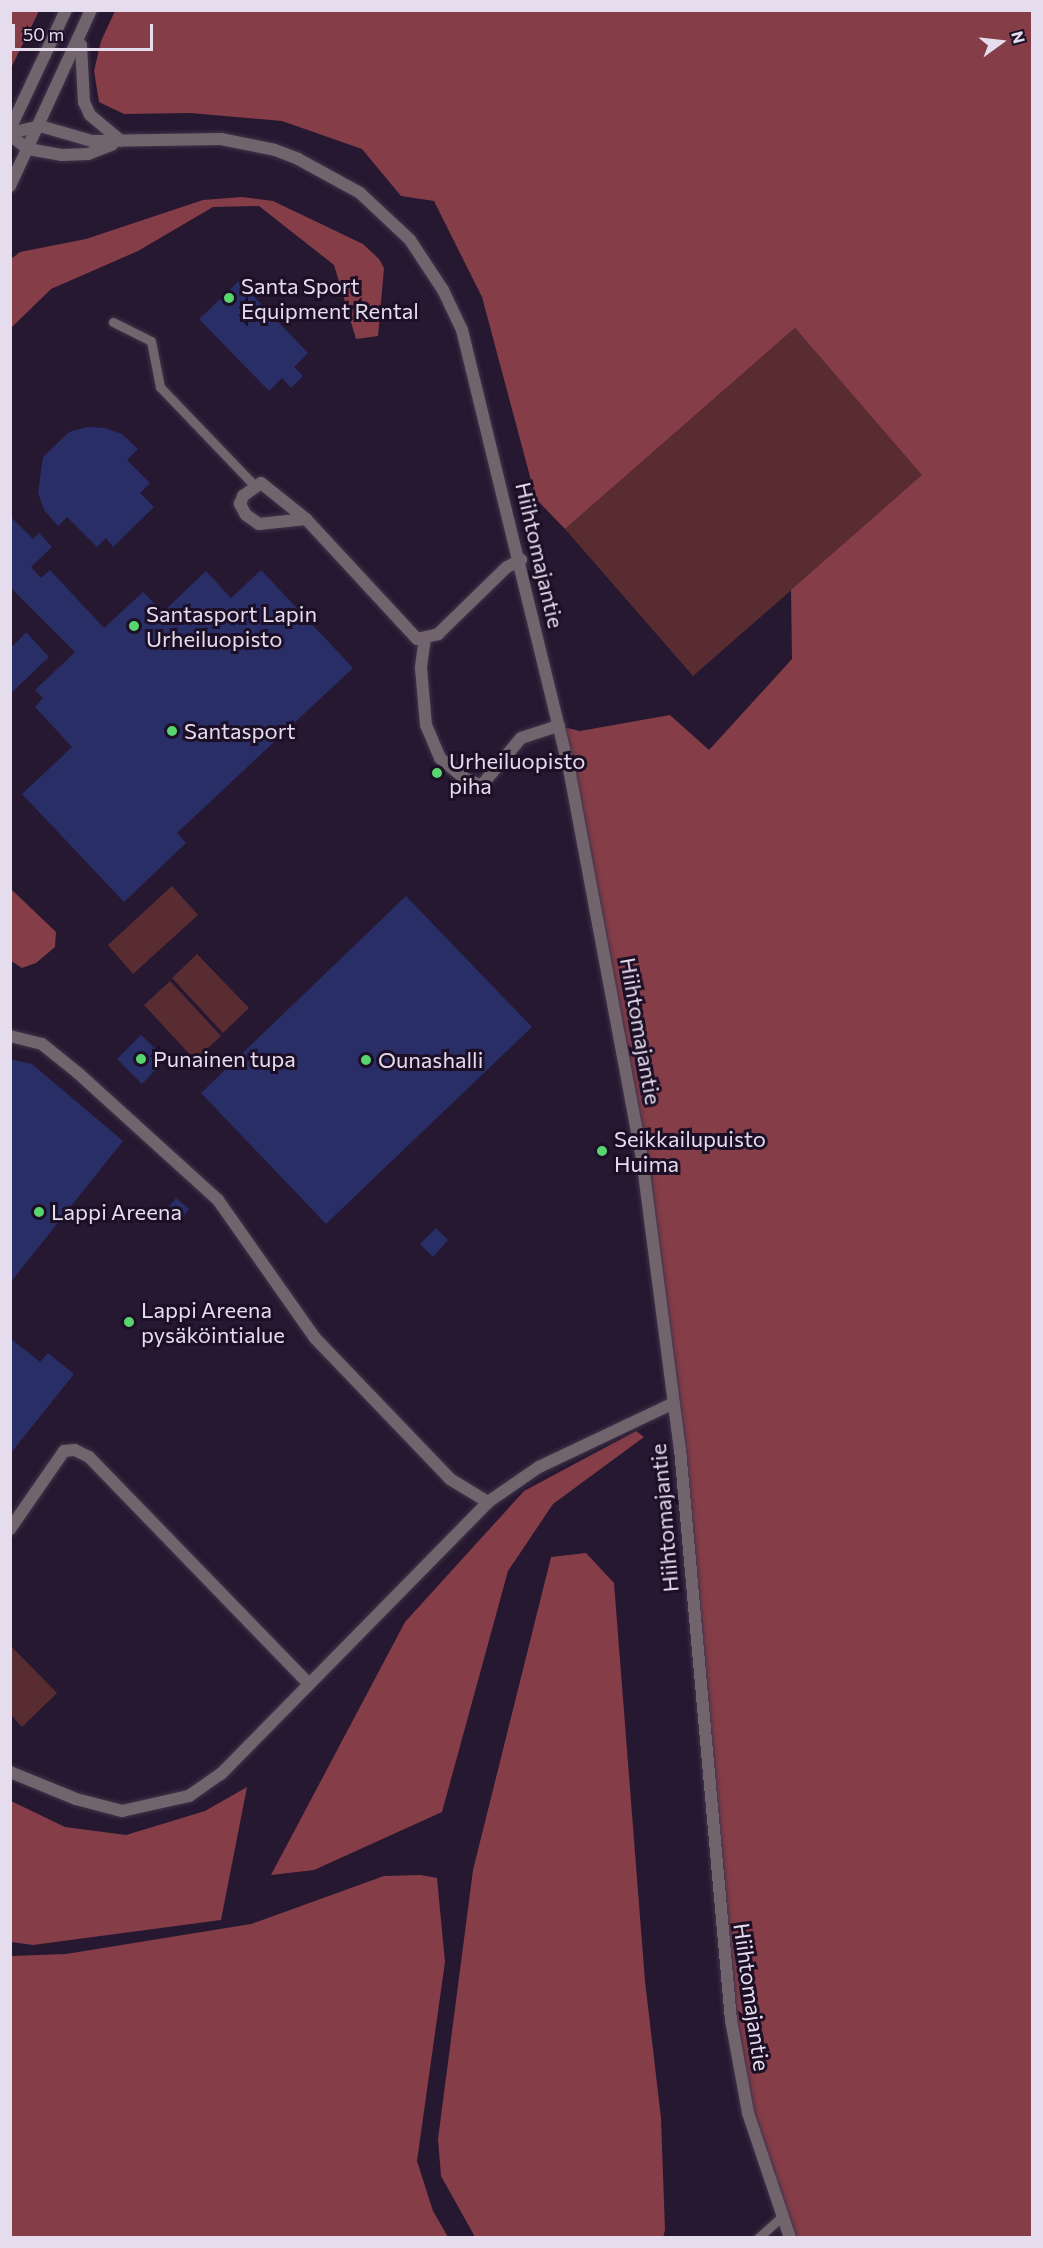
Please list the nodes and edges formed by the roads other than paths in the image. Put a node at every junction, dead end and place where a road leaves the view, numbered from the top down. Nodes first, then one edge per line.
1 (66, 10) edge
2 (91, 10) edge
3 (84, 29) junction
4 (40, 126) junction
5 (10, 132) edge
6 (121, 141) junction
7 (28, 149) junction
8 (10, 186) edge
9 (113, 322) dead end
10 (254, 485) junction
11 (306, 519) junction
12 (520, 560) junction
13 (425, 638) junction
14 (559, 726) junction
15 (10, 1036) edge
16 (674, 1403) junction
17 (489, 1502) junction
18 (10, 1529) edge
19 (308, 1683) junction
20 (10, 1772) edge
21 (781, 2217) junction
22 (758, 2238) edge
23 (790, 2238) edge

1 - 5 street
2 - 3 street
3 - 4 street
3 - 6 street
4 - 5 street, Hiihtomajantie
4 - 6 street, Hiihtomajantie
4 - 7 street
5 - 7 street, Hiihtomajantie
6 - 7 street, Hiihtomajantie
6 - 12 street, Hiihtomajantie
7 - 8 street
9 - 10 lane
10 - 11 street
10 - 11 street
11 - 13 street
12 - 13 street
12 - 14 street, Hiihtomajantie
13 - 14 street
14 - 16 street, Hiihtomajantie
15 - 17 street
16 - 17 street
16 - 21 street, Hiihtomajantie
17 - 19 street
18 - 19 street
19 - 20 street
21 - 22 lane
21 - 23 street, Hiihtomajantie

